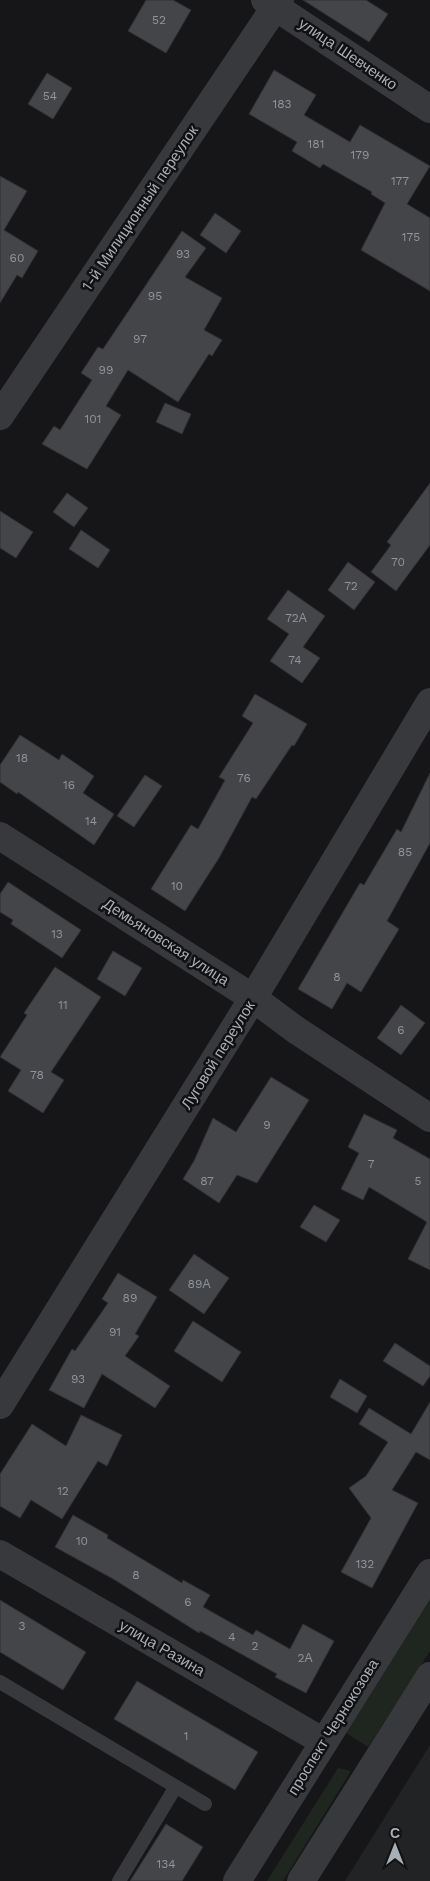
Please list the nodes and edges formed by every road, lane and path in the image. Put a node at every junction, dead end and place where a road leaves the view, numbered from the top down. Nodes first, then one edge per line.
1 (274, 2) edge
2 (430, 109) edge
3 (0, 416) edge
4 (430, 702) edge
5 (0, 836) edge
6 (253, 998) junction
7 (430, 1118) edge
8 (0, 1405) edge
9 (0, 1554) edge
10 (430, 1573) edge
11 (430, 1676) edge
12 (0, 1682) edge
13 (324, 1742) junction
14 (175, 1788) junction
15 (205, 1804) dead end
16 (119, 1881) edge
17 (237, 1881) edge
18 (301, 1881) edge

1 - 2 street, улица Шевченко
1 - 3 street, 1-й Милиционный переулок
4 - 6 street, Луговой переулок
5 - 6 street, Демьяновская улица
6 - 7 street, Демьяновская улица
6 - 8 street, Луговой переулок
9 - 13 street, улица Разина
10 - 13 street, проспект Чернокозова
11 - 18 street
12 - 14 lane
13 - 17 street, проспект Чернокозова
14 - 15 lane
14 - 16 lane

